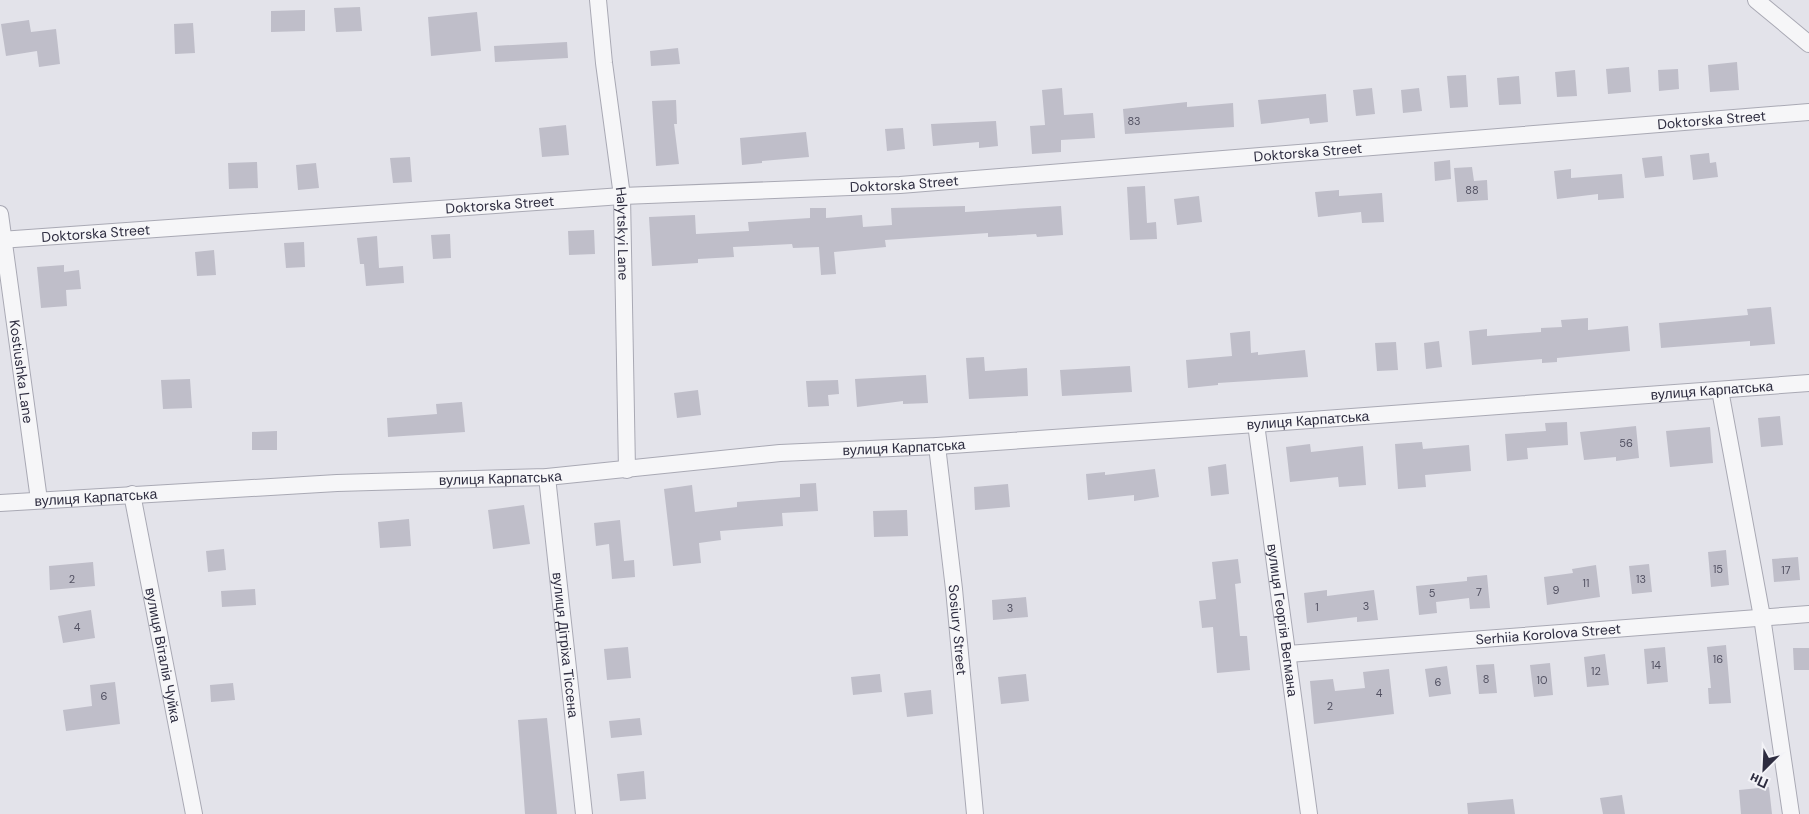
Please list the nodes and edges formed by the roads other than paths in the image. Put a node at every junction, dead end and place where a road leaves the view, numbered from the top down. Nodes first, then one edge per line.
1 (598, 0) edge
2 (1756, 0) edge
3 (1809, 44) edge
4 (1809, 112) edge
5 (622, 196) junction
6 (0, 214) edge
7 (2, 239) edge
8 (1809, 383) edge
9 (1720, 390) junction
10 (1256, 424) junction
11 (937, 446) junction
12 (627, 470) junction
13 (547, 477) junction
14 (132, 494) junction
15 (39, 500) junction
16 (0, 503) edge
17 (1809, 614) edge
18 (1762, 617) junction
19 (1288, 654) junction
20 (194, 814) edge
21 (584, 814) edge
22 (975, 814) edge
23 (1310, 814) edge
24 (1791, 814) edge

1 - 5 street, Halytskyi Lane
2 - 3 street
4 - 5 street, Doktorska Street
5 - 7 street, Doktorska Street
5 - 12 street, Halytskyi Lane
6 - 7 street, Kostiushka Lane
7 - 15 street, Kostiushka Lane
8 - 9 street, вулиця Карпатська
9 - 10 street, вулиця Карпатська
9 - 18 street
10 - 11 street, вулиця Карпатська
10 - 19 street, вулиця Георгія Вегмана
11 - 12 street, вулиця Карпатська
11 - 22 street, Sosiury Street
12 - 13 street, вулиця Карпатська
13 - 14 street, вулиця Карпатська
13 - 21 street, вулиця Дітріха Тіссена
14 - 15 street, вулиця Карпатська
14 - 20 street, вулиця Віталія Чуйка
15 - 16 street, вулиця Карпатська
17 - 18 street, Serhiia Korolova Street
18 - 19 street, Serhiia Korolova Street
18 - 24 street
19 - 23 street, вулиця Георгія Вегмана

